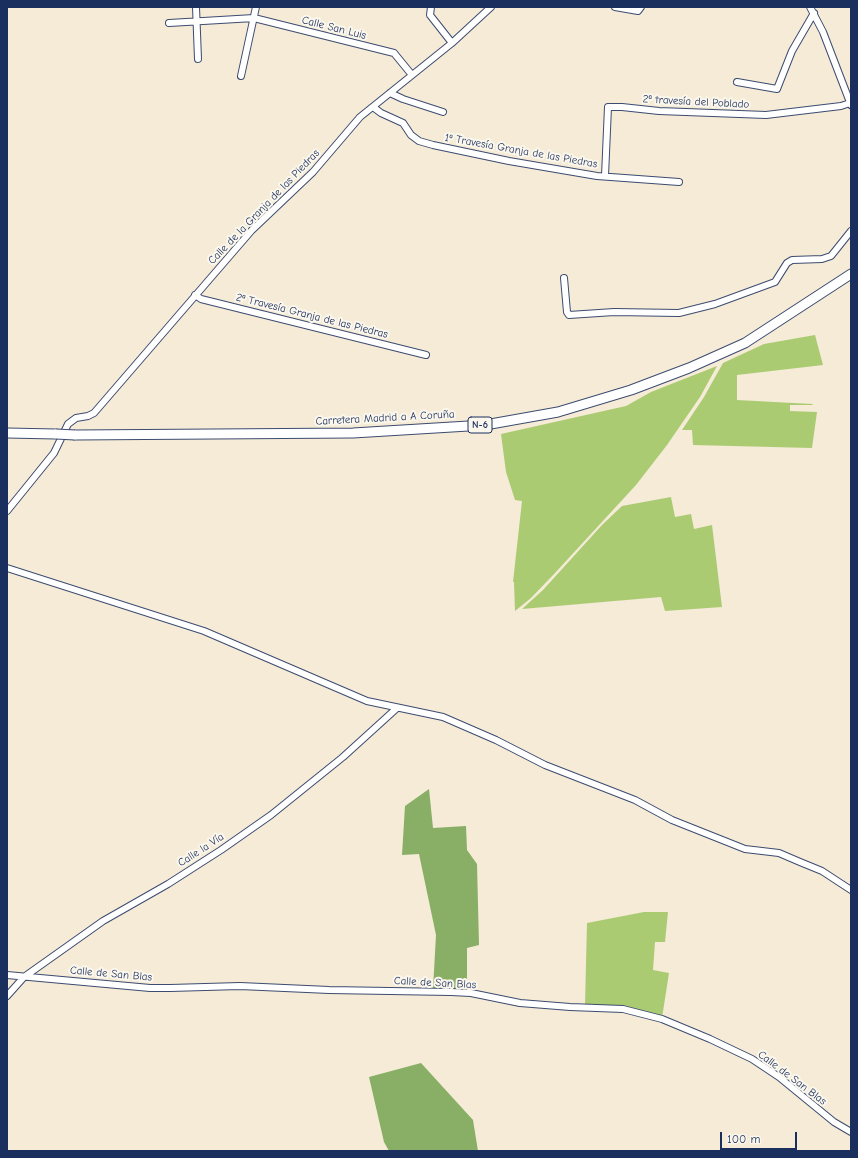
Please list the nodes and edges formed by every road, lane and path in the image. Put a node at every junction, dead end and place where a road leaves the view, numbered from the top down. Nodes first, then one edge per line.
1 (196, 7) edge
2 (256, 7) edge
3 (491, 7) edge
4 (615, 7) edge
5 (641, 7) edge
6 (810, 7) edge
7 (430, 8) edge
8 (814, 13) junction
9 (254, 18) junction
10 (196, 21) junction
11 (169, 23) dead end
12 (452, 42) junction
13 (198, 59) dead end
14 (412, 75) junction
15 (242, 76) dead end
16 (737, 82) dead end
17 (390, 93) junction
18 (850, 104) edge
19 (373, 107) junction
20 (443, 112) dead end
21 (605, 176) junction
22 (679, 182) dead end
23 (851, 231) edge
24 (851, 274) edge
25 (564, 278) dead end
26 (195, 295) junction
27 (426, 355) dead end
28 (7, 433) edge
29 (7, 511) edge
30 (7, 568) edge
31 (397, 708) junction
32 (851, 890) edge
33 (7, 975) edge
34 (24, 977) junction
35 (7, 996) edge
36 (851, 1132) edge

1 - 10 street
2 - 9 street
3 - 12 street, Calle de la Granja de las Piedras
4 - 5 street
6 - 8 street
7 - 12 street
8 - 16 street
8 - 18 street
9 - 10 street, Calle San Luis
9 - 14 street, Calle San Luis
9 - 15 street
10 - 11 street, Calle San Luis
10 - 13 street
12 - 14 street, Calle de la Granja de las Piedras
14 - 17 street, Calle de la Granja de las Piedras
17 - 19 street, Calle de la Granja de las Piedras
17 - 20 street
18 - 21 street, 2ª travesía del Poblado
19 - 21 street, 1ª Travesía Granja de las Piedras
19 - 26 street, Calle de la Granja de las Piedras
21 - 22 street, 1ª Travesía Granja de las Piedras
23 - 25 street
24 - 28 highway, Carretera Madrid a A Coruña / N-6, bridge
26 - 27 street, 2ª Travesía Granja de las Piedras
26 - 29 street, Calle de la Granja de las Piedras
30 - 31 street
31 - 32 street
31 - 34 street, Calle la Vía
33 - 34 street, Calle de San Blas
34 - 35 street, Calle la Vía
34 - 36 street, Calle de San Blas

